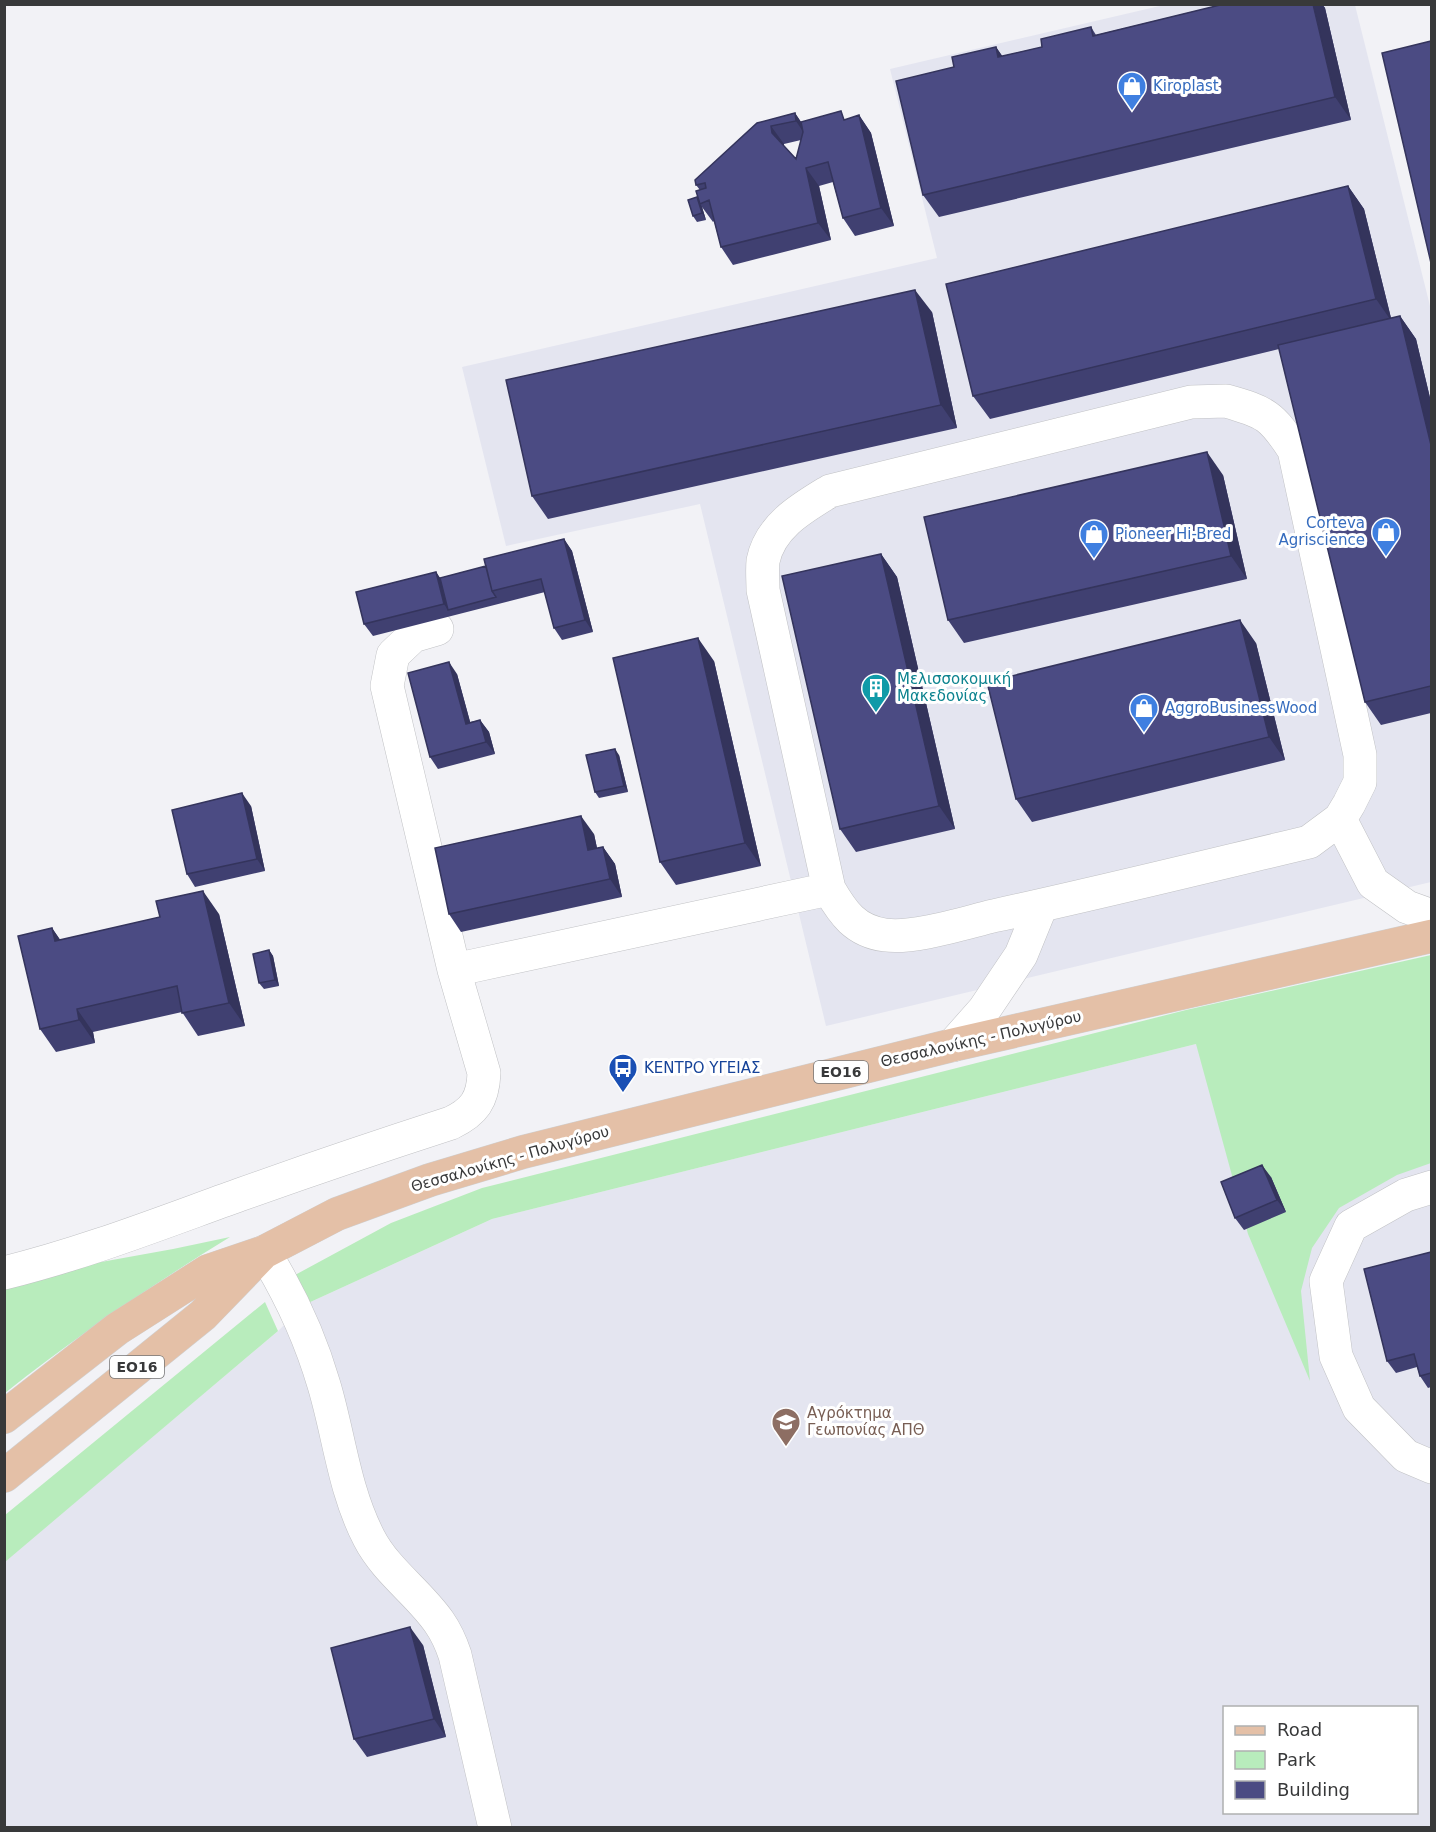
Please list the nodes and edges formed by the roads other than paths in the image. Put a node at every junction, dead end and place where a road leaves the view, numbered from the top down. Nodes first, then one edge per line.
1 (437, 629) dead end
2 (1340, 819) junction
3 (829, 888) junction
4 (1041, 906) junction
5 (1431, 916) edge
6 (1431, 936) edge
7 (454, 969) junction
8 (953, 1045) junction
9 (1431, 1186) edge
10 (264, 1252) junction
11 (4, 1273) edge
12 (4, 1417) edge
13 (1431, 1467) edge
14 (4, 1476) edge
15 (495, 1827) edge

1 - 7 street
2 - 3 street
2 - 4 street
2 - 5 street
3 - 4 street
3 - 7 street
4 - 8 street
6 - 8 main road, Θεσσαλονίκης - Πολυγύρου / ΕΟ16
7 - 11 street
8 - 10 main road, Θεσσαλονίκης - Πολυγύρου / ΕΟ16
9 - 13 street
10 - 12 main road, Θεσσαλονίκης - Πολυγύρου / ΕΟ16
10 - 14 main road, Θεσσαλονίκης - Πολυγύρου / ΕΟ16
10 - 15 street

